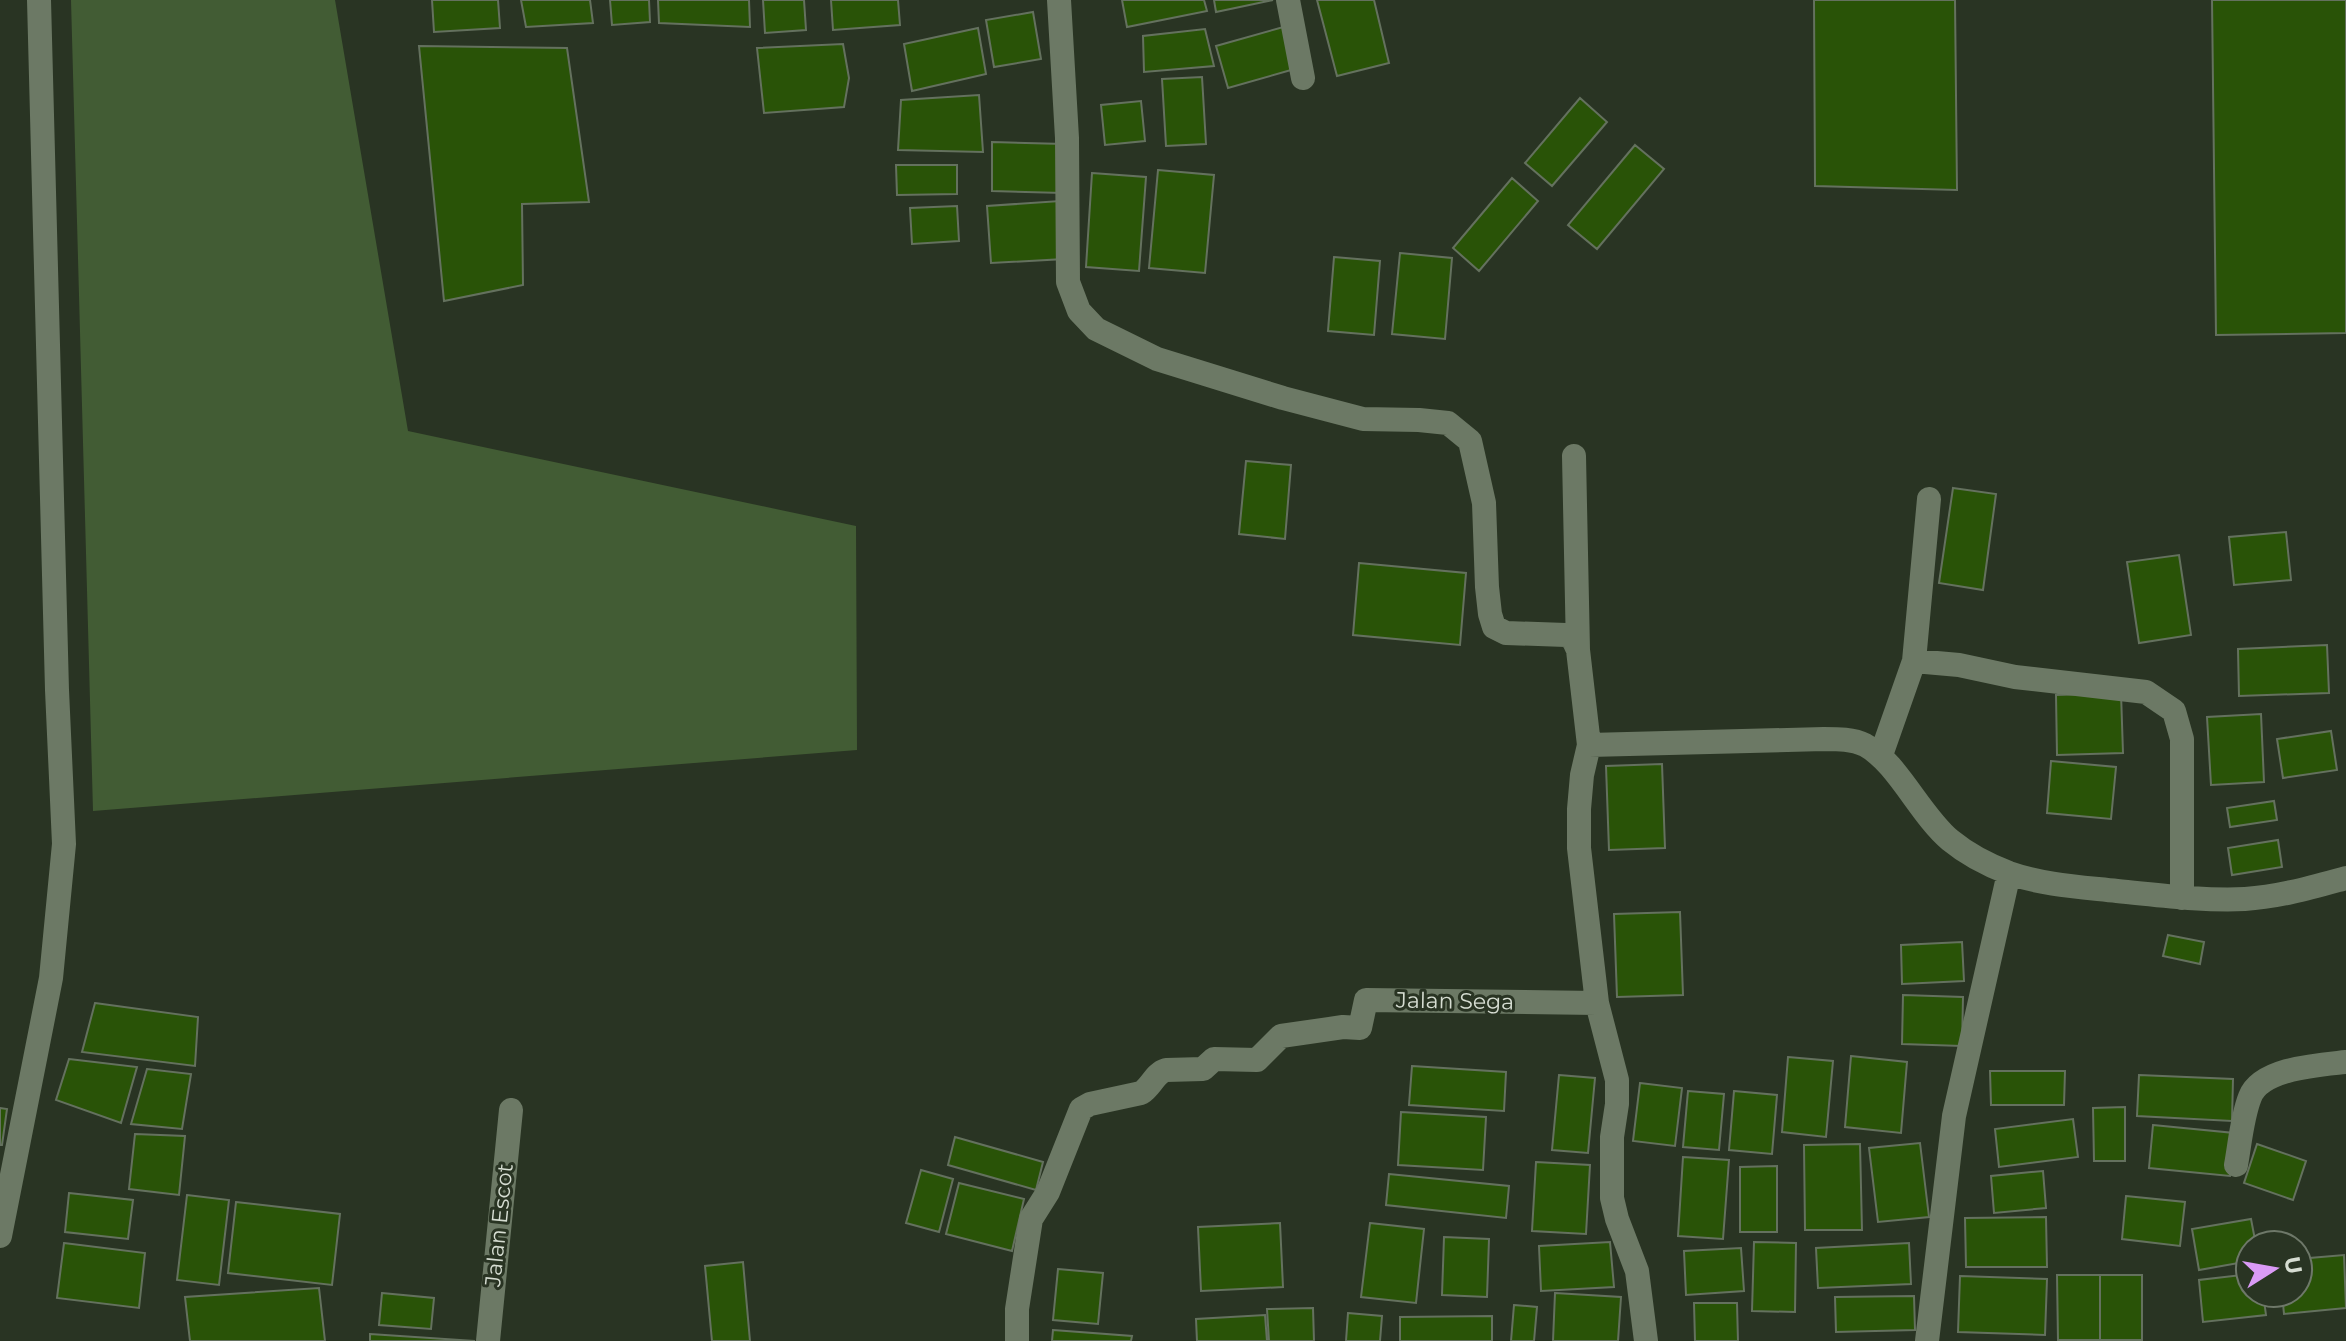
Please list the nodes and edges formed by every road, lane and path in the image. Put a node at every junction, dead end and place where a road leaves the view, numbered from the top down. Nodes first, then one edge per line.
1 (39, 0) edge
2 (1059, 0) edge
3 (1288, 0) edge
4 (1303, 78) dead end
5 (1574, 456) dead end
6 (1929, 499) dead end
7 (1578, 650) junction
8 (1914, 661) junction
9 (1589, 745) junction
10 (1881, 755) junction
11 (2009, 873) junction
12 (2346, 878) edge
13 (2182, 898) junction
14 (1597, 1003) junction
15 (2346, 1062) edge
16 (511, 1110) dead end
17 (2236, 1165) dead end
18 (0, 1236) edge
19 (488, 1341) edge
20 (1017, 1341) edge
21 (1646, 1341) edge
22 (1927, 1341) edge

1 - 18 street
2 - 7 street
3 - 4 street
5 - 7 street
6 - 8 street
7 - 9 street
8 - 10 street
8 - 13 street
9 - 10 street
9 - 14 street
10 - 11 street
11 - 13 street
11 - 22 street
12 - 13 street
14 - 20 street, Jalan Sega
14 - 21 street
15 - 17 street
16 - 19 street, Jalan Escot

